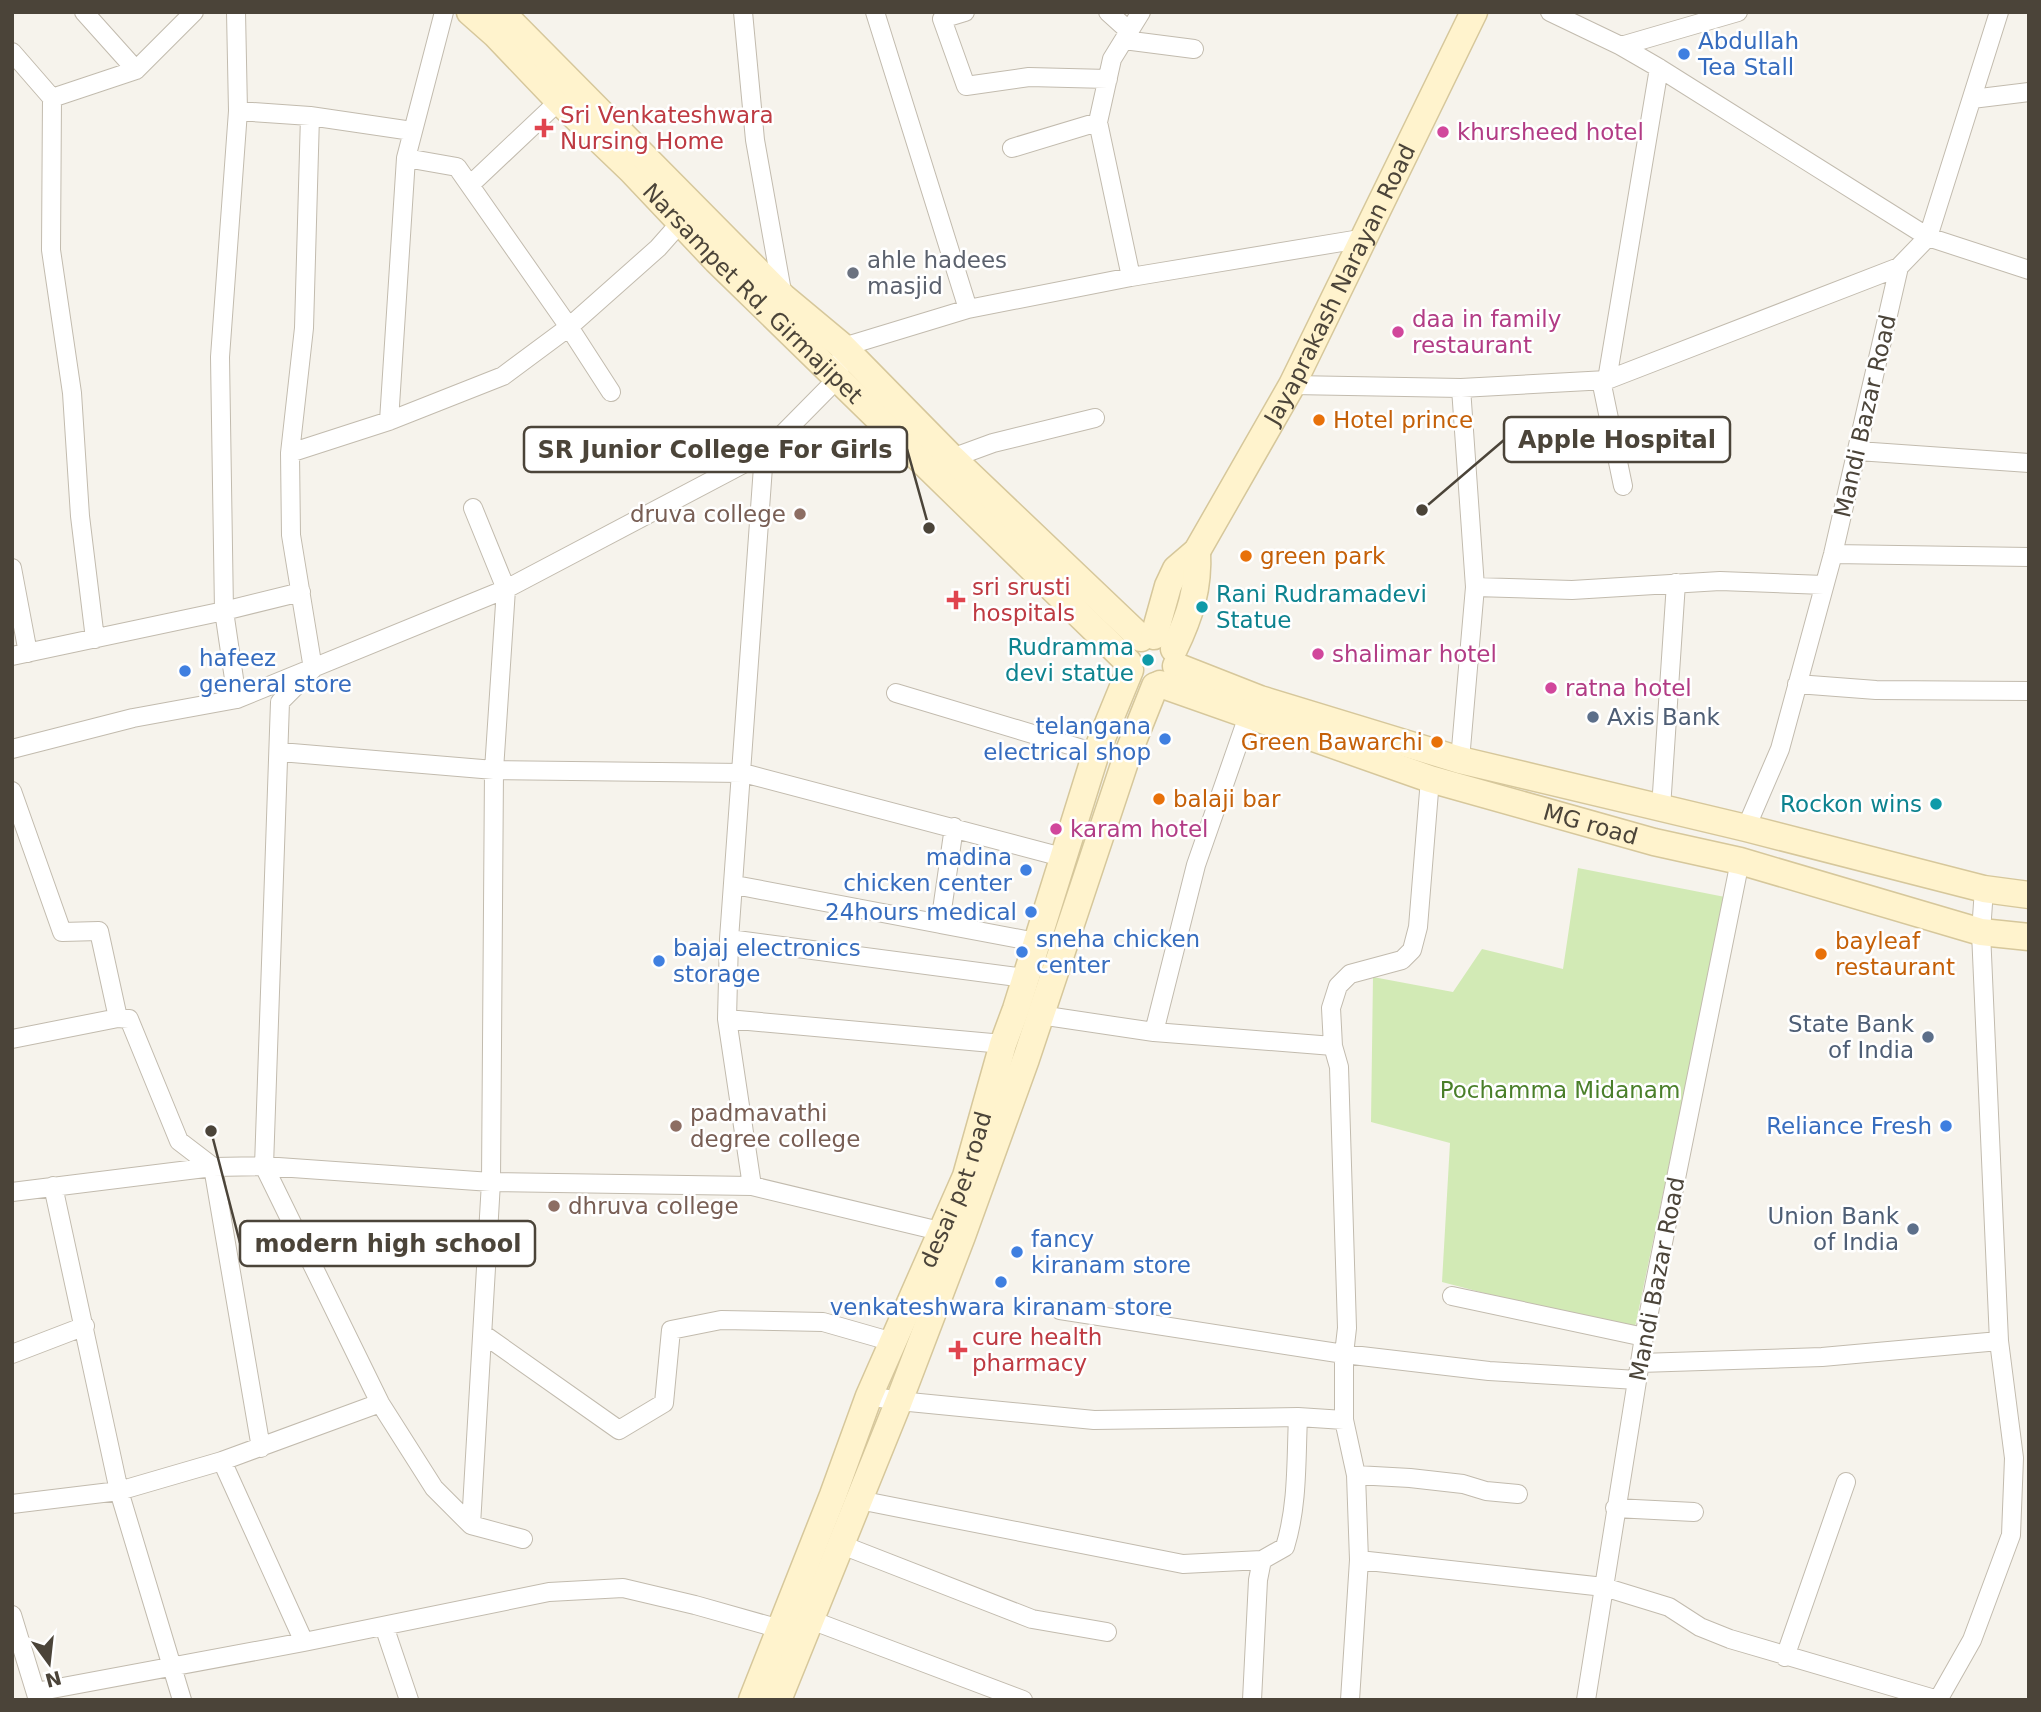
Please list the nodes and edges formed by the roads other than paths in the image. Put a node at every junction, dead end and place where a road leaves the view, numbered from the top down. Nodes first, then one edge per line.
1 (84, 12) edge
2 (194, 12) edge
3 (236, 12) edge
4 (444, 12) edge
5 (470, 12) edge
6 (501, 12) edge
7 (743, 12) edge
8 (875, 12) edge
9 (965, 12) edge
10 (1108, 12) edge
11 (1140, 12) edge
12 (1474, 12) edge
13 (1550, 12) edge
14 (1738, 12) edge
15 (1999, 12) edge
16 (1126, 36) junction
17 (1621, 46) junction
18 (1194, 49) dead end
19 (12, 52) edge
20 (1659, 68) junction
21 (136, 70) junction
22 (1108, 79) junction
23 (2029, 92) edge
24 (52, 98) junction
25 (1972, 99) junction
26 (559, 101) junction
27 (238, 111) junction
28 (310, 116) junction
29 (1098, 122) junction
30 (412, 131) junction
31 (1012, 148) dead end
32 (406, 158) junction
33 (470, 185) junction
34 (681, 222) junction
35 (1928, 237) junction
36 (1366, 238) junction
37 (1899, 267) junction
38 (2029, 270) edge
39 (1131, 277) junction
40 (783, 297) junction
41 (968, 309) junction
42 (569, 327) junction
43 (843, 347) junction
44 (838, 378) junction
45 (1604, 380) junction
46 (1292, 385) junction
47 (1461, 388) junction
48 (611, 392) dead end
49 (1095, 418) dead end
50 (388, 421) junction
51 (1858, 452) junction
52 (290, 453) junction
53 (764, 453) junction
54 (952, 458) junction
55 (2029, 463) edge
56 (1623, 486) dead end
57 (473, 508) dead end
58 (1833, 554) junction
59 (2029, 556) edge
60 (12, 568) edge
61 (1676, 583) junction
62 (1824, 585) junction
63 (1475, 587) junction
64 (506, 589) junction
65 (300, 592) junction
66 (224, 611) junction
67 (95, 639) junction
68 (20, 654) edge
69 (1160, 660) junction
70 (1129, 666) junction
71 (313, 669) junction
72 (1797, 684) junction
73 (2029, 691) edge
74 (896, 693) dead end
75 (237, 699) junction
76 (1248, 716) junction
77 (12, 749) edge
78 (279, 752) junction
79 (1096, 753) junction
80 (1460, 760) junction
81 (494, 770) junction
82 (743, 773) junction
83 (1430, 779) junction
84 (12, 791) edge
85 (1661, 808) junction
86 (954, 827) junction
87 (1746, 828) junction
88 (1062, 857) junction
89 (1740, 861) junction
90 (735, 886) junction
91 (1984, 889) junction
92 (2029, 895) edge
93 (1981, 932) junction
94 (2029, 937) edge
95 (729, 939) junction
96 (1036, 942) junction
97 (1025, 978) junction
98 (1040, 1015) junction
99 (118, 1018) junction
100 (727, 1019) junction
101 (1154, 1032) junction
102 (12, 1039) edge
103 (1003, 1044) junction
104 (1333, 1046) junction
105 (264, 1166) junction
106 (213, 1167) junction
107 (491, 1182) junction
108 (53, 1186) junction
109 (752, 1186) junction
110 (12, 1192) edge
111 (952, 1234) junction
112 (1452, 1296) dead end
113 (1060, 1310) dead end
114 (85, 1326) junction
115 (483, 1334) junction
116 (1644, 1337) junction
117 (1999, 1341) junction
118 (893, 1342) junction
119 (12, 1354) edge
120 (1344, 1354) junction
121 (1639, 1372) junction
122 (869, 1396) junction
123 (899, 1401) junction
124 (380, 1403) junction
125 (1298, 1417) junction
126 (1345, 1420) junction
127 (261, 1448) junction
128 (2021, 1458) edge
129 (222, 1461) junction
130 (1356, 1475) junction
131 (1846, 1482) dead end
132 (119, 1491) junction
133 (1517, 1494) dead end
134 (859, 1500) junction
135 (12, 1504) edge
136 (1615, 1508) junction
137 (1694, 1512) dead end
138 (471, 1525) junction
139 (523, 1539) dead end
140 (842, 1545) junction
141 (1262, 1560) junction
142 (1359, 1560) junction
143 (1604, 1587) junction
144 (12, 1615) edge
145 (811, 1620) junction
146 (383, 1626) junction
147 (780, 1629) junction
148 (1107, 1632) dead end
149 (304, 1642) junction
150 (1785, 1657) junction
151 (173, 1667) junction
152 (37, 1696) edge
153 (182, 1700) edge
154 (409, 1700) edge
155 (752, 1700) edge
156 (778, 1700) edge
157 (1023, 1700) edge
158 (1252, 1700) edge
159 (1350, 1700) edge
160 (1586, 1700) edge
161 (1938, 1700) edge

1 - 21 street
2 - 21 street
3 - 27 street
4 - 30 street
5 - 26 main road, Narsampet Rd, Girmajipet
6 - 40 main road, Narsampet Rd, Girmajipet
7 - 40 street
8 - 41 street
9 - 22 street
10 - 16 street
11 - 16 street
12 - 36 main road, Jayaprakash Narayan Road
13 - 17 street
14 - 17 street
15 - 25 street
16 - 18 street
16 - 22 street
17 - 20 street
19 - 24 street
20 - 35 street
20 - 45 street
21 - 24 street
22 - 29 street
23 - 25 street
24 - 67 street
25 - 35 street
26 - 33 street
26 - 34 main road, Narsampet Rd, Girmajipet
27 - 28 street
27 - 66 street
28 - 30 street
28 - 52 street
29 - 31 street
29 - 39 street
30 - 32 street
32 - 33 street
32 - 50 street
33 - 42 street
34 - 42 street
34 - 44 main road, Narsampet Rd, Girmajipet
35 - 37 street
35 - 38 street
36 - 39 street
36 - 46 main road, Jayaprakash Narayan Road
37 - 45 street
37 - 51 street, Mandi Bazar Road
39 - 41 street
40 - 43 main road, Narsampet Rd, Girmajipet
41 - 43 street
42 - 48 street
42 - 50 street
43 - 44 street
43 - 54 main road, Narsampet Rd, Girmajipet
44 - 53 street
44 - 70 main road, Narsampet Rd, Girmajipet
45 - 47 street
45 - 56 street
46 - 47 street
46 - 69 main road, Jayaprakash Narayan Road
47 - 63 street
49 - 54 street
50 - 52 street
51 - 55 street
51 - 58 street, Mandi Bazar Road
52 - 65 street
53 - 64 street
53 - 82 street
54 - 69 main road, Narsampet Rd, Girmajipet
57 - 64 street
58 - 59 street
58 - 62 street, Mandi Bazar Road
60 - 68 street
61 - 62 street
61 - 63 street
61 - 85 street
62 - 72 street, Mandi Bazar Road
63 - 80 street
64 - 71 street
64 - 81 street
65 - 66 street
65 - 71 street
66 - 67 street
66 - 75 street
67 - 68 street
69 - 70 main road, Narsampet Rd, Girmajipet
69 - 70 main road, desai pet road
69 - 76 main road, MG road
69 - 80 main road, MG road
69 - 98 main road, desai pet road
70 - 79 main road, desai pet road
71 - 75 street
71 - 78 street
72 - 73 street
72 - 87 street, Mandi Bazar Road
74 - 79 street
75 - 77 street
76 - 83 main road, MG road
76 - 101 street
78 - 81 street
78 - 105 street
79 - 88 main road, desai pet road
80 - 85 main road, MG road
81 - 82 street
81 - 107 street
82 - 86 street
82 - 90 street
83 - 89 main road, MG road
83 - 104 street
84 - 99 street
85 - 87 main road, MG road
86 - 88 street
86 - 96 street
87 - 91 main road, MG road
88 - 96 main road, desai pet road
89 - 93 main road, MG road
89 - 116 street, Mandi Bazar Road
90 - 95 street
90 - 96 street
91 - 92 main road, MG road
91 - 93 street
93 - 94 main road, MG road
93 - 117 street
95 - 97 street
95 - 100 street
96 - 97 main road, desai pet road
97 - 103 main road, desai pet road
98 - 101 street
98 - 111 main road, desai pet road
99 - 102 street
99 - 106 street
100 - 103 street
100 - 109 street
101 - 104 street
103 - 111 main road, desai pet road
104 - 120 street
105 - 106 street
105 - 107 street
105 - 124 street
106 - 108 street
106 - 127 street
107 - 109 street
107 - 115 street
108 - 110 street
108 - 114 street
109 - 111 street
111 - 118 main road, desai pet road
111 - 123 main road, desai pet road
112 - 116 street
113 - 120 street
114 - 119 street
114 - 132 street
115 - 118 street
115 - 138 street
116 - 121 street, Mandi Bazar Road
117 - 121 street
117 - 128 street
118 - 122 main road, desai pet road
120 - 121 street
120 - 126 street
121 - 136 street, Mandi Bazar Road
122 - 123 street
122 - 147 main road, desai pet road
123 - 125 street
123 - 134 main road, desai pet road
124 - 127 street
124 - 138 street
125 - 126 street
125 - 141 street
126 - 130 street
127 - 129 street
128 - 161 street
129 - 132 street
129 - 149 street
130 - 133 street
130 - 142 street
131 - 150 street
132 - 135 street
132 - 151 street
134 - 140 main road, desai pet road
134 - 141 street
136 - 137 street
136 - 143 street, Mandi Bazar Road
138 - 139 street
140 - 145 main road, desai pet road
140 - 148 street
141 - 158 street
142 - 143 street
142 - 159 street
143 - 150 street
143 - 160 street, Mandi Bazar Road
144 - 152 street
145 - 156 main road, desai pet road
145 - 157 street
146 - 147 street
146 - 149 street
146 - 154 street
147 - 155 main road, desai pet road
149 - 151 street
150 - 161 street
151 - 152 street
151 - 153 street

